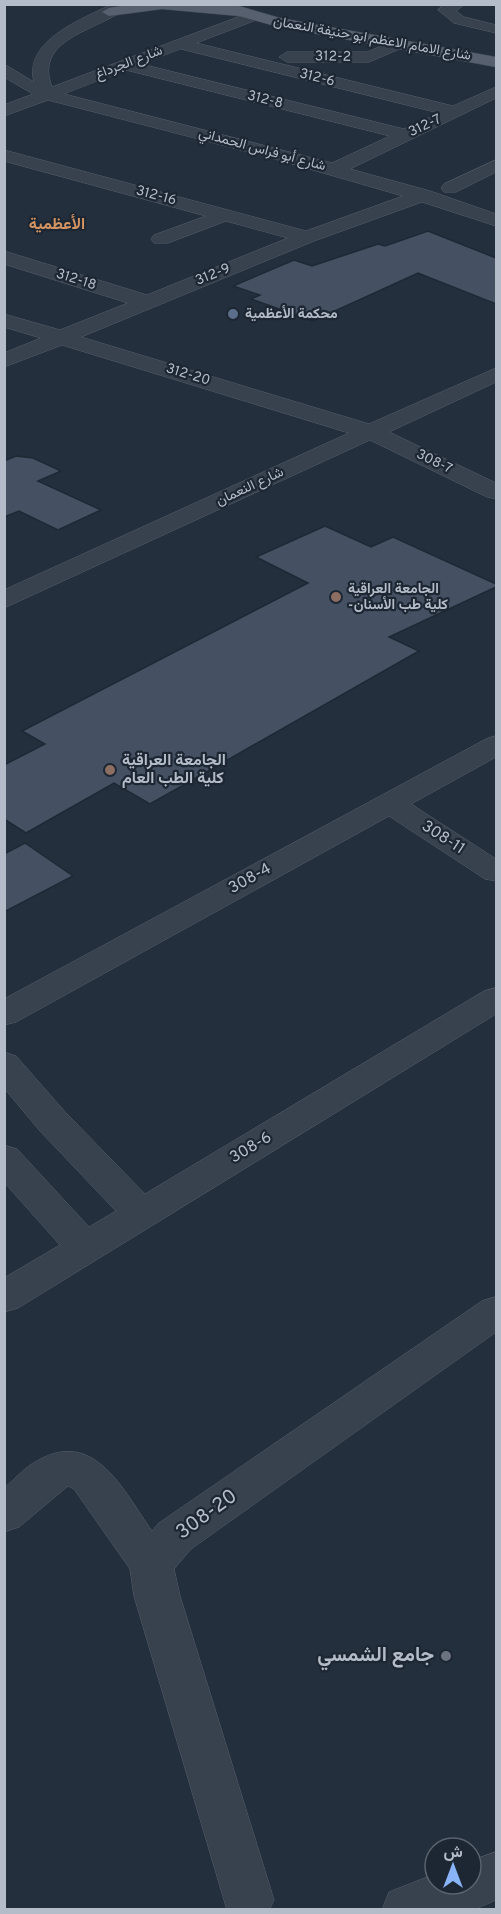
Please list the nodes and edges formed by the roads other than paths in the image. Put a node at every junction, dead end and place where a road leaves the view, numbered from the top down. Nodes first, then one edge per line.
1 (124, 4) edge
2 (213, 4) edge
3 (458, 4) edge
4 (255, 10) edge
5 (109, 12) junction
6 (236, 12) junction
7 (496, 29) edge
8 (179, 44) junction
9 (399, 44) junction
10 (496, 53) edge
11 (229, 56) junction
12 (496, 62) edge
13 (124, 65) junction
14 (10, 67) edge
15 (40, 71) junction
16 (65, 88) junction
17 (458, 88) dead end
18 (426, 89) dead end
19 (493, 93) edge
20 (48, 95) junction
21 (405, 99) junction
22 (4, 111) edge
23 (455, 112) junction
24 (406, 135) junction
25 (4, 155) edge
26 (354, 160) junction
27 (496, 165) edge
28 (335, 169) junction
29 (450, 188) junction
30 (423, 195) junction
31 (496, 206) edge
32 (225, 215) junction
33 (496, 220) edge
34 (306, 237) junction
35 (160, 239) dead end
36 (4, 257) edge
37 (147, 302) junction
38 (4, 320) edge
39 (64, 337) junction
40 (4, 361) edge
41 (496, 374) edge
42 (371, 432) junction
43 (496, 492) edge
44 (4, 600) edge
45 (496, 745) edge
46 (389, 803) junction
47 (496, 872) edge
48 (496, 999) edge
49 (4, 1014) edge
50 (4, 1064) edge
51 (4, 1158) edge
52 (141, 1214) junction
53 (85, 1248) junction
54 (4, 1297) edge
55 (496, 1312) edge
56 (4, 1514) edge
57 (151, 1564) junction
58 (496, 1876) edge
59 (248, 1900) dead end
60 (407, 1910) edge

1 - 5 street
2 - 6 main road, شارع الامام الاعظم ابو حنيفة النعمان
3 - 7 street
4 - 6 main road, شارع الامام الاعظم ابو حنيفة النعمان
4 - 8 street, شارع الجرداغ
4 - 9 main road, شارع الامام الاعظم ابو حنيفة النعمان
4 - 10 main road, شارع الامام الاعظم ابو حنيفة النعمان
5 - 6 main road
5 - 15 street
8 - 11 street, 312-6
8 - 13 street, شارع الجرداغ
9 - 11 street, 312-2
9 - 12 main road, شارع الامام الاعظم ابو حنيفة النعمان
11 - 21 street, 312-6
13 - 16 street, شارع الجرداغ
13 - 24 street, 312-8
14 - 20 street, شارع أبو فراس الحمداني
15 - 16 street, شارع أبو فراس الحمداني
15 - 20 street
16 - 20 street, شارع الجرداغ
16 - 26 street, شارع أبو فراس الحمداني
17 - 19 street
18 - 21 street
19 - 23 street, 312-7
20 - 22 street, شارع الجرداغ
20 - 28 street, شارع أبو فراس الحمداني
21 - 23 street, 312-6
23 - 24 street, 312-7
24 - 26 street, 312-7
25 - 32 street, 312-16
26 - 28 street, 312-7
26 - 29 street, شارع أبو فراس الحمداني
27 - 29 street
28 - 30 street, شارع أبو فراس الحمداني
29 - 31 street, شارع أبو فراس الحمداني
30 - 33 street, شارع أبو فراس الحمداني
30 - 34 street, 312-9
32 - 34 street, 312-16
32 - 35 street
34 - 37 street, 312-9
36 - 37 street, 312-18
37 - 39 street, 312-9
38 - 39 street, 312-20
39 - 40 street, 312-9
39 - 42 street, 312-20
41 - 42 street, شارع النعمان
42 - 43 street, 308-7
42 - 44 street, شارع النعمان
45 - 46 street, 308-4
46 - 47 street, 308-11
46 - 49 street, 308-4
48 - 52 street, 308-6
50 - 52 street
51 - 53 street
52 - 53 street, 308-6
53 - 54 street, 308-6
55 - 57 street, 308-20
56 - 57 street
57 - 59 street
58 - 60 street

